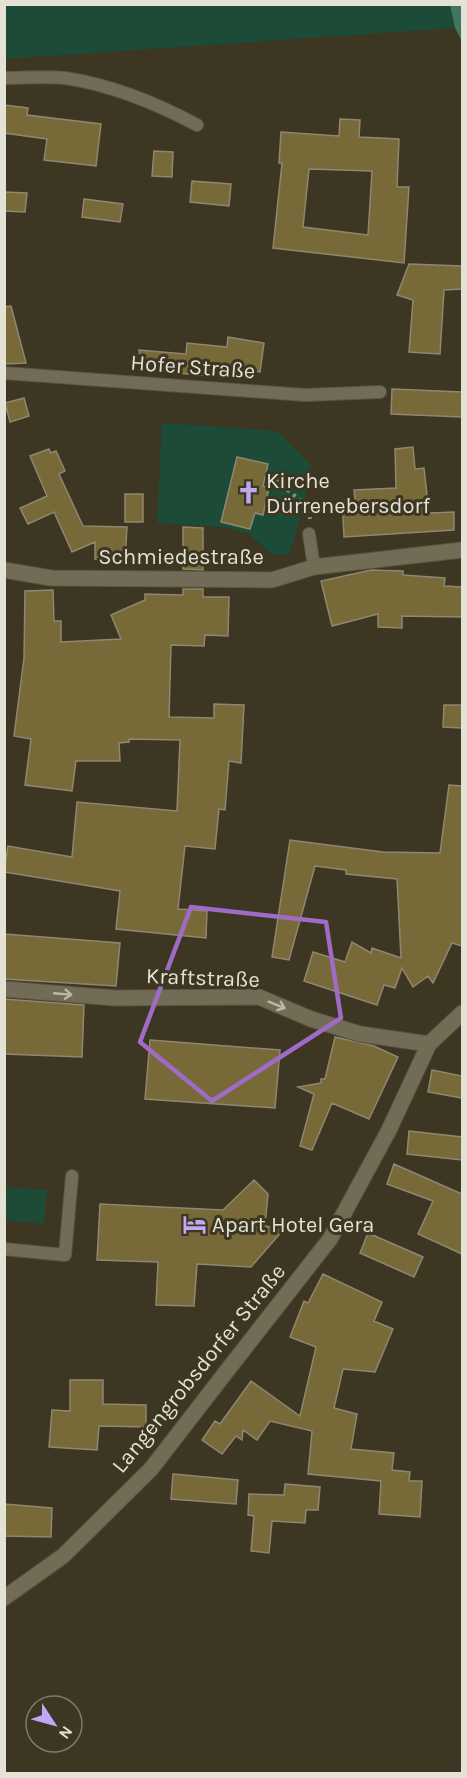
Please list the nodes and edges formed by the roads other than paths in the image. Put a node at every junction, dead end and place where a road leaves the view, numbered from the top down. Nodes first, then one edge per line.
1 (4, 78) edge
2 (197, 125) dead end
3 (4, 373) edge
4 (380, 392) dead end
5 (309, 534) road end
6 (462, 550) edge
7 (314, 567) junction
8 (4, 570) edge
9 (4, 989) edge
10 (462, 1013) edge
11 (429, 1044) junction
12 (72, 1176) dead end
13 (4, 1249) edge
14 (4, 1598) edge

1 - 2 lane
3 - 4 lane, Hofer Straße
5 - 7 lane
6 - 7 street, Schmiedestraße
7 - 8 street, Schmiedestraße
9 -> 11 street, Kraftstraße
10 - 11 street, Langengrobsdorfer Straße
11 - 14 street, Langengrobsdorfer Straße
12 - 13 lane

